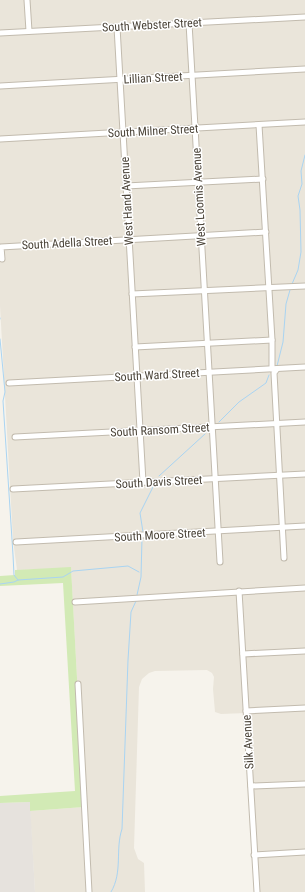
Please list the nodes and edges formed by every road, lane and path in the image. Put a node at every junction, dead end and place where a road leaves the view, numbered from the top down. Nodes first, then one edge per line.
1 (27, 0) edge
2 (305, 17) edge
3 (189, 23) junction
4 (117, 27) junction
5 (29, 31) junction
6 (0, 33) edge
7 (305, 69) edge
8 (192, 75) junction
9 (120, 79) junction
10 (0, 86) edge
11 (305, 122) edge
12 (259, 125) junction
13 (195, 129) junction
14 (123, 132) junction
15 (0, 139) edge
16 (262, 179) junction
17 (198, 182) junction
18 (126, 186) junction
19 (266, 232) junction
20 (202, 235) junction
21 (129, 239) junction
22 (2, 259) dead end
23 (305, 286) edge
24 (268, 287) junction
25 (205, 290) junction
26 (132, 294) junction
27 (272, 340) junction
28 (208, 343) junction
29 (135, 347) junction
30 (305, 367) edge
31 (274, 369) junction
32 (209, 372) junction
33 (137, 376) junction
34 (9, 383) dead end
35 (305, 422) edge
36 (277, 424) junction
37 (213, 427) junction
38 (140, 431) junction
39 (15, 437) dead end
40 (305, 474) edge
41 (280, 476) junction
42 (215, 479) junction
43 (143, 482) junction
44 (13, 489) dead end
45 (305, 526) edge
46 (283, 528) junction
47 (218, 531) junction
48 (16, 542) dead end
49 (284, 558) dead end
50 (220, 562) dead end
51 (305, 588) edge
52 (239, 591) junction
53 (75, 602) dead end
54 (305, 651) edge
55 (243, 654) junction
56 (78, 684) dead end
57 (305, 708) edge
58 (246, 711) junction
59 (305, 784) edge
60 (251, 786) junction
61 (305, 852) edge
62 (254, 855) junction
63 (89, 892) edge
64 (256, 892) edge

1 - 5 street
2 - 3 street, South Webster Street
3 - 4 street, South Webster Street
3 - 8 street, West Loomis Avenue
4 - 5 street, South Webster Street
4 - 9 street, West Hand Avenue
5 - 6 street, South Webster Street
7 - 8 street, Lillian Street
8 - 9 street, Lillian Street
8 - 13 street, West Loomis Avenue
9 - 10 street, Lillian Street
9 - 14 street, West Hand Avenue
11 - 12 street, South Milner Street
12 - 13 street, South Milner Street
12 - 16 street
13 - 14 street, South Milner Street
13 - 17 street, West Loomis Avenue
14 - 15 street, South Milner Street
14 - 18 street, West Hand Avenue
16 - 17 street
16 - 19 street
17 - 18 street
17 - 20 street, West Loomis Avenue
18 - 21 street, West Hand Avenue
19 - 20 street, South Adella Street
19 - 24 street
20 - 21 street, South Adella Street
20 - 25 street, West Loomis Avenue
21 - 22 street, South Adella Street
21 - 26 street, West Hand Avenue
23 - 24 street
24 - 25 street
24 - 27 street
25 - 26 street
25 - 28 street, West Loomis Avenue
26 - 29 street, West Hand Avenue
27 - 28 street
27 - 31 street
28 - 29 street
28 - 32 street, West Loomis Avenue
29 - 33 street, West Hand Avenue
30 - 31 street, South Ward Street
31 - 32 street, South Ward Street
31 - 36 street
32 - 33 street, South Ward Street
32 - 37 street, West Loomis Avenue
33 - 34 street, South Ward Street
33 - 38 street, West Hand Avenue
35 - 36 street, South Ransom Street
36 - 37 street, South Ransom Street
36 - 41 street
37 - 38 street, South Ransom Street
37 - 42 street, West Loomis Avenue
38 - 39 street, South Ransom Street
38 - 43 street, West Hand Avenue
40 - 41 street, South Davis Street
41 - 42 street, South Davis Street
41 - 46 street
42 - 43 street, South Davis Street
42 - 47 street, West Loomis Avenue
43 - 44 street, South Davis Street
45 - 46 street, South Moore Street
46 - 47 street, South Moore Street
46 - 49 street
47 - 48 street, South Moore Street
47 - 50 street, West Loomis Avenue
51 - 52 street
52 - 53 street
52 - 55 street, Silk Avenue
54 - 55 street
55 - 58 street, Silk Avenue
56 - 63 street
57 - 58 street
58 - 60 street, Silk Avenue
59 - 60 street
60 - 62 street, Silk Avenue
61 - 62 street
62 - 64 street, Silk Avenue

